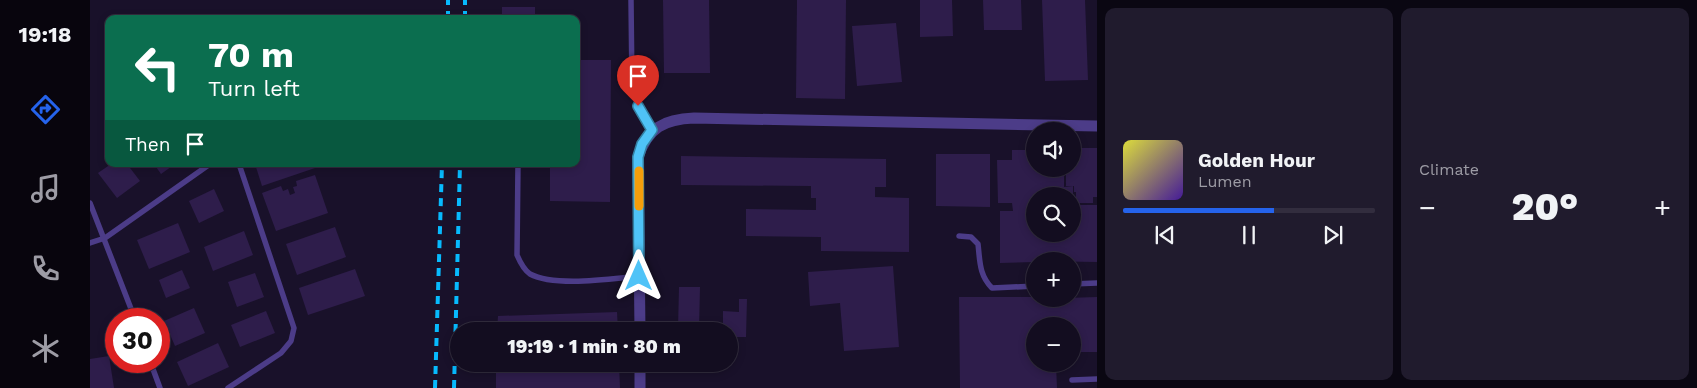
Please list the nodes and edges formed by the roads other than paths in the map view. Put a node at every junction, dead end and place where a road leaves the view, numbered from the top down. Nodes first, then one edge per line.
1 (631, 0) edge
2 (1097, 126) edge
3 (652, 130) junction
4 (206, 167) edge
5 (239, 167) edge
6 (518, 167) edge
7 (90, 203) edge
8 (959, 236) dead end
9 (105, 238) junction
10 (90, 243) edge
11 (639, 276) junction
12 (1097, 283) edge
13 (1081, 284) edge
14 (1026, 286) edge
15 (131, 308) edge
16 (640, 322) edge
17 (640, 372) edge
18 (154, 373) edge
19 (1072, 380) dead end
20 (1097, 380) edge
21 (160, 388) edge
22 (228, 388) edge
23 (640, 388) edge

1 - 3 lane
2 - 3 street
3 - 11 street
4 - 9 lane
5 - 22 lane
6 - 11 lane
7 - 9 lane
8 - 14 lane
9 - 10 lane
9 - 15 lane
11 - 16 street
12 - 13 lane
17 - 23 street
18 - 21 lane
19 - 20 lane

